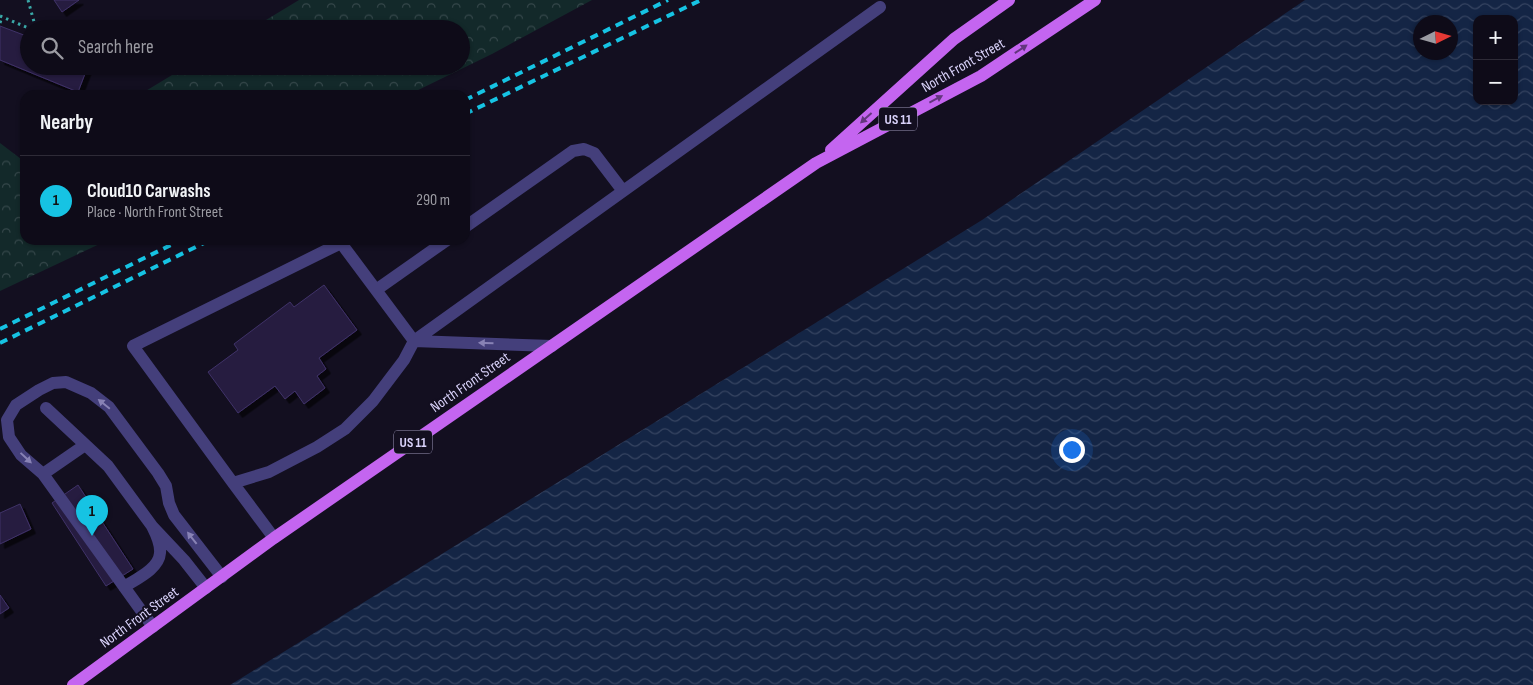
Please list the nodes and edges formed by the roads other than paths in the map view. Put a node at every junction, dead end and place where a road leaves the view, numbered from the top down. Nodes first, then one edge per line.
1 (1009, 0) edge
2 (1095, 0) edge
3 (880, 7) dead end
4 (816, 163) junction
5 (623, 191) junction
6 (470, 223) edge
7 (335, 245) edge
8 (343, 245) edge
9 (440, 245) edge
10 (376, 290) junction
11 (414, 341) junction
12 (552, 346) junction
13 (46, 408) dead end
14 (85, 445) junction
15 (43, 474) junction
16 (233, 484) junction
17 (152, 526) junction
18 (274, 538) junction
19 (222, 577) junction
20 (124, 588) junction
21 (206, 588) junction
22 (153, 627) junction
23 (73, 685) edge

1 -> 4 main road, North Front Street / US 11
4 -> 2 main road, North Front Street / US 11
3 - 5 lane
4 - 12 main road, North Front Street / US 11
5 - 6 lane
5 - 11 lane
7 - 16 lane
8 - 10 lane
9 - 10 lane
10 - 11 lane
12 -> 11 lane
11 - 16 lane
12 - 18 main road, North Front Street / US 11
13 - 14 lane
14 - 15 lane
14 - 17 lane
19 -> 15 lane
15 - 20 lane
16 - 18 lane
17 - 20 lane
17 - 21 lane
18 - 19 main road, North Front Street / US 11
19 - 21 main road, North Front Street / US 11
20 - 22 lane
21 - 22 main road, North Front Street / US 11
22 - 23 main road, North Front Street / US 11

